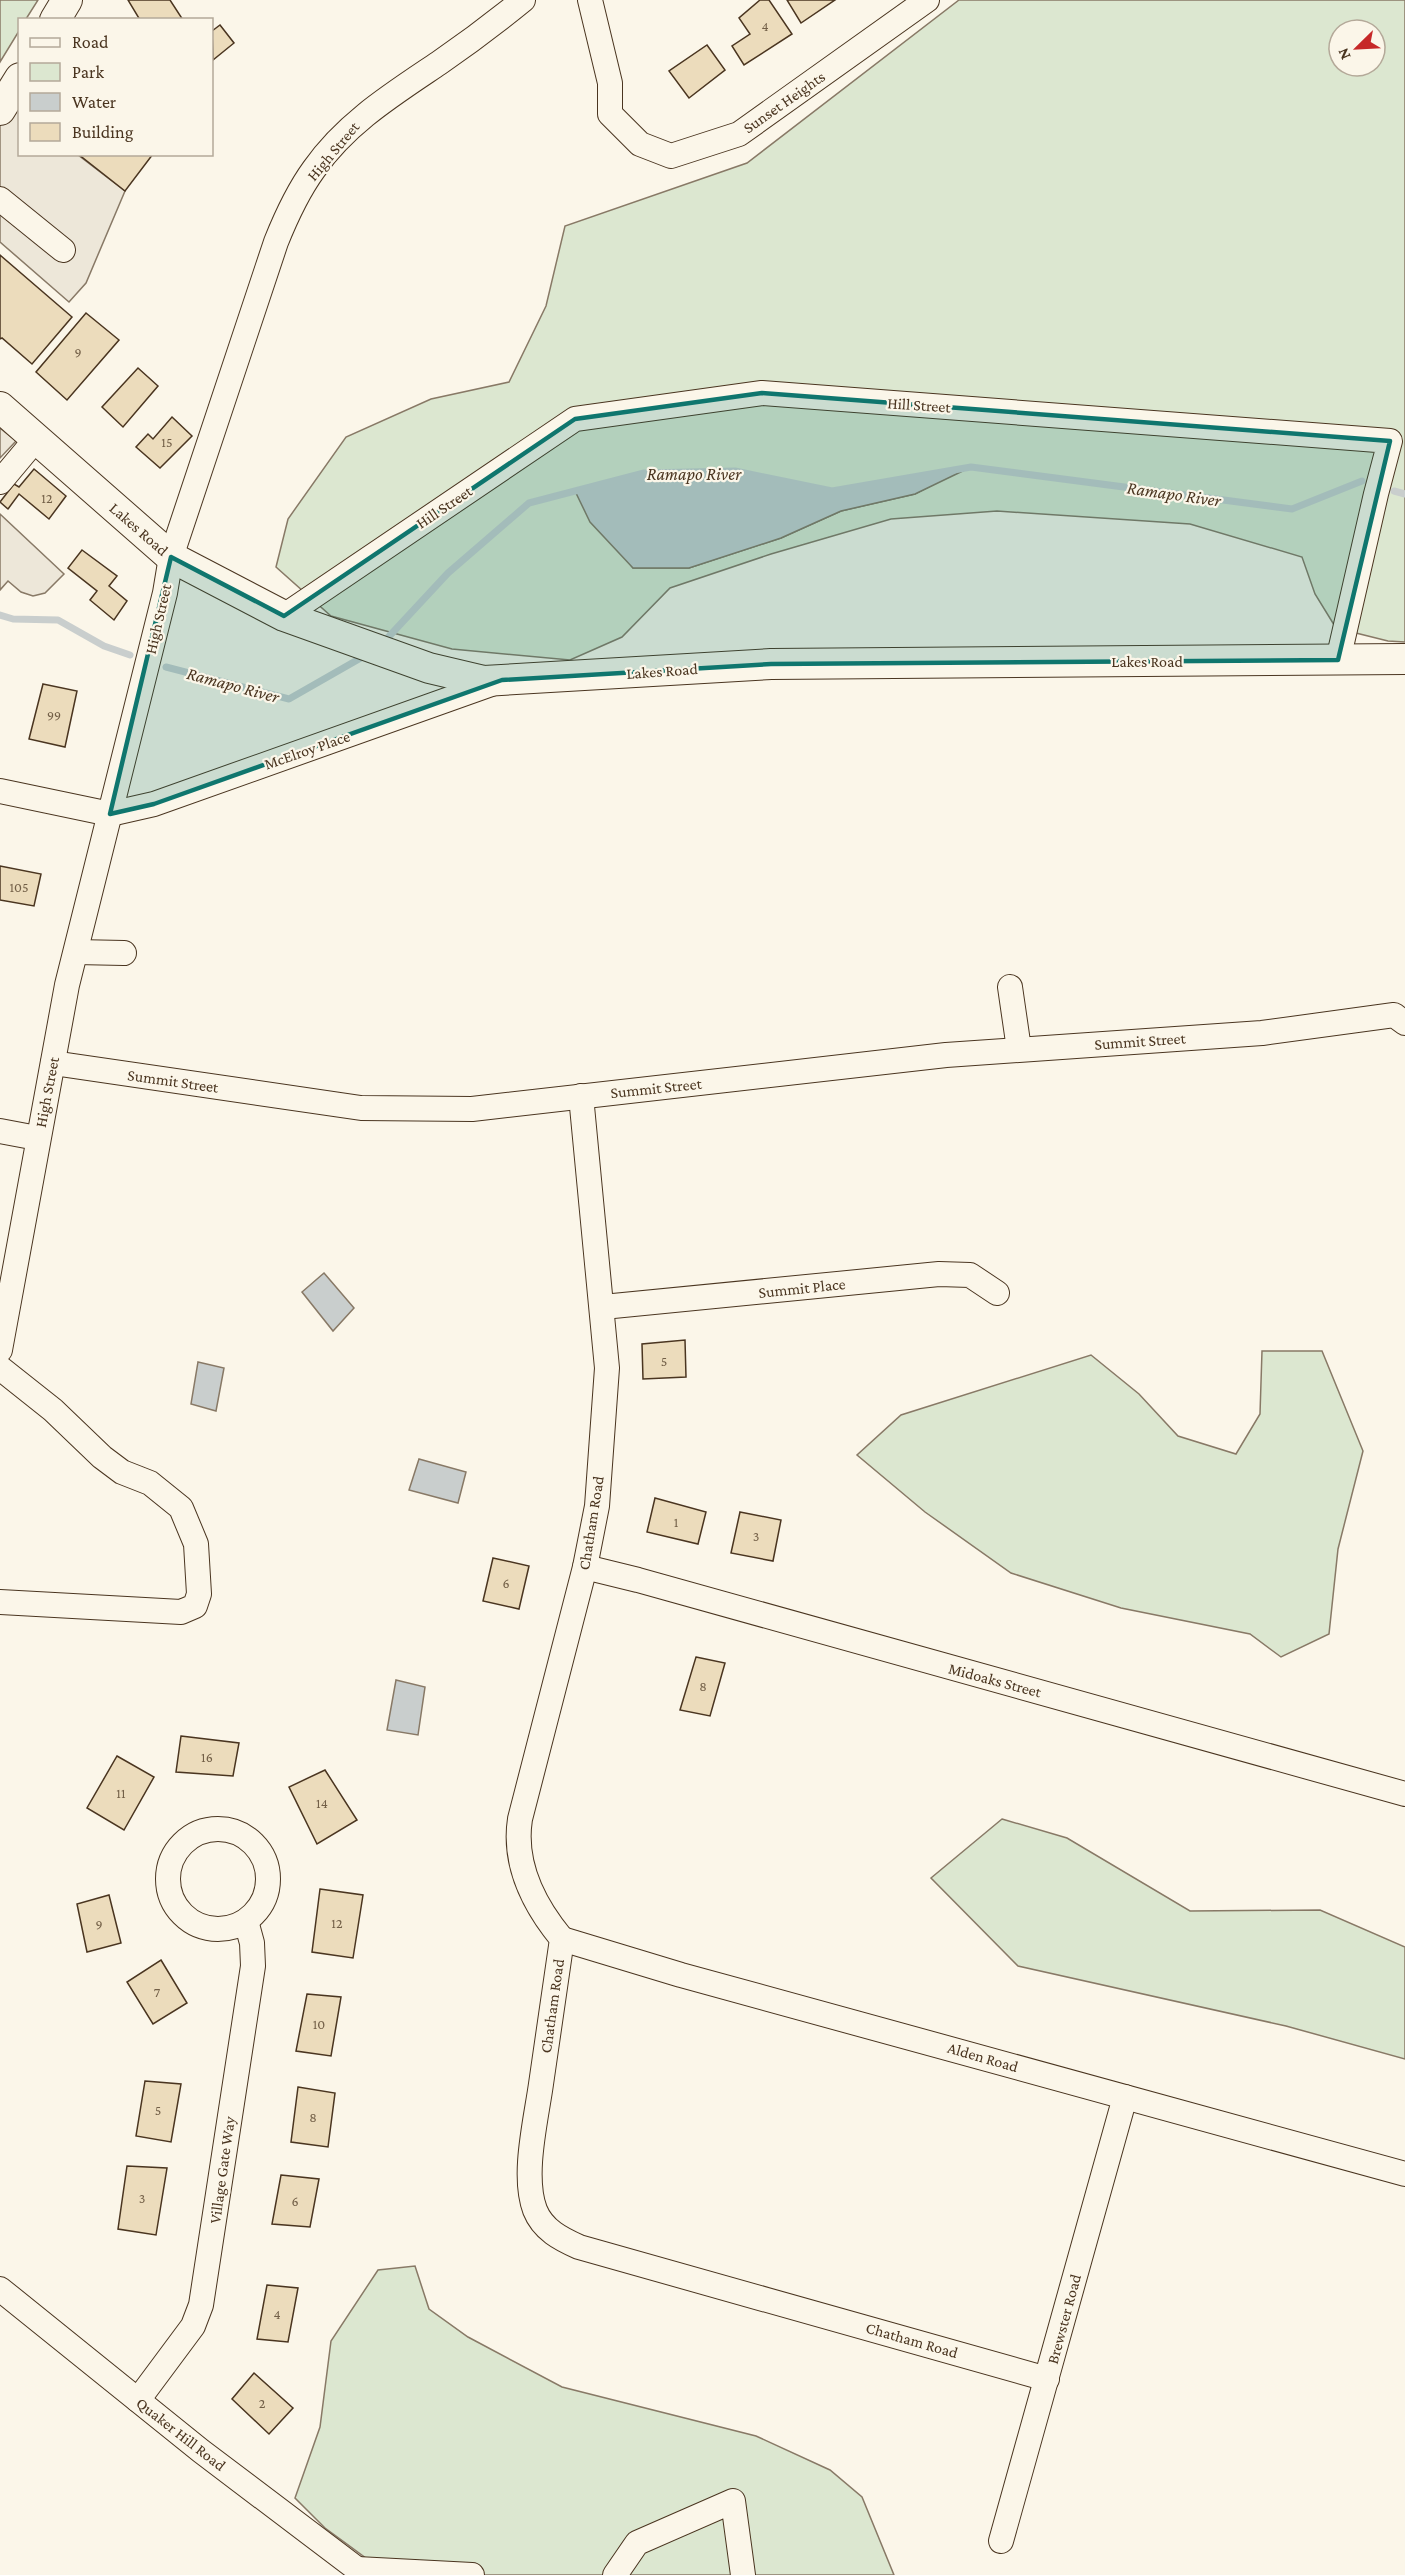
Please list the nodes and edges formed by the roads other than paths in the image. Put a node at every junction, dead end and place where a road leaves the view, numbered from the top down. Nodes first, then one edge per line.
1 (67, 0) edge
2 (524, 0) edge
3 (590, 0) edge
4 (927, 0) edge
5 (56, 18) edge
6 (18, 81) edge
7 (0, 110) edge
8 (0, 199) edge
9 (63, 250) dead end
10 (0, 407) edge
11 (36, 439) junction
12 (0, 480) edge
13 (171, 557) junction
14 (284, 616) junction
15 (1405, 659) edge
16 (1338, 660) junction
17 (502, 680) junction
18 (0, 791) edge
19 (110, 814) junction
20 (76, 952) junction
21 (124, 953) dead end
22 (1010, 987) dead end
23 (1405, 1023) edge
24 (1019, 1049) junction
25 (53, 1063) junction
26 (581, 1096) junction
27 (0, 1131) edge
28 (37, 1138) junction
29 (8, 1265) edge
30 (997, 1293) dead end
31 (603, 1307) junction
32 (0, 1350) edge
33 (0, 1368) edge
34 (585, 1567) junction
35 (0, 1602) edge
36 (1405, 1794) edge
37 (246, 1922) junction
38 (562, 1939) junction
39 (1125, 2097) junction
40 (1405, 2174) edge
41 (0, 2289) edge
42 (1047, 2379) junction
43 (138, 2400) junction
44 (1001, 2541) dead end
45 (361, 2572) edge
46 (472, 2575) edge
47 (615, 2575) edge
48 (743, 2575) edge

1 - 5 main road
2 - 13 street, High Street
3 - 4 street, Sunset Heights
6 - 7 main road
8 - 9 street
10 - 11 main road, Lakes Road
11 - 12 street
11 - 13 main road, Lakes Road
13 - 14 main road, Lakes Road
13 - 19 street, High Street
14 - 16 street, Hill Street
14 - 17 main road, Lakes Road
15 - 16 main road, Lakes Road
16 - 17 main road, Lakes Road
17 - 19 street, McElroy Place
18 - 19 street
19 - 20 street, High Street
20 - 21 street
20 - 25 street, High Street
22 - 24 street
23 - 24 street, Summit Street
24 - 26 street, Summit Street
25 - 26 street, Summit Street
25 - 28 street, High Street
26 - 31 street, Chatham Road
27 - 28 street
28 - 29 street, High Street
29 - 32 street, High Street
30 - 31 street, Summit Place
31 - 34 street, Chatham Road
33 - 35 street
34 - 36 street, Midoaks Street
34 - 38 street, Chatham Road
37 - 37 street
37 - 43 street, Village Gate Way
38 - 39 street, Alden Road
38 - 42 street, Chatham Road
39 - 40 street, Alden Road
39 - 42 street, Brewster Road
41 - 43 street, Quaker Hill Road
42 - 44 street, Brewster Road
43 - 45 street, Quaker Hill Road
45 - 46 street
47 - 48 street

